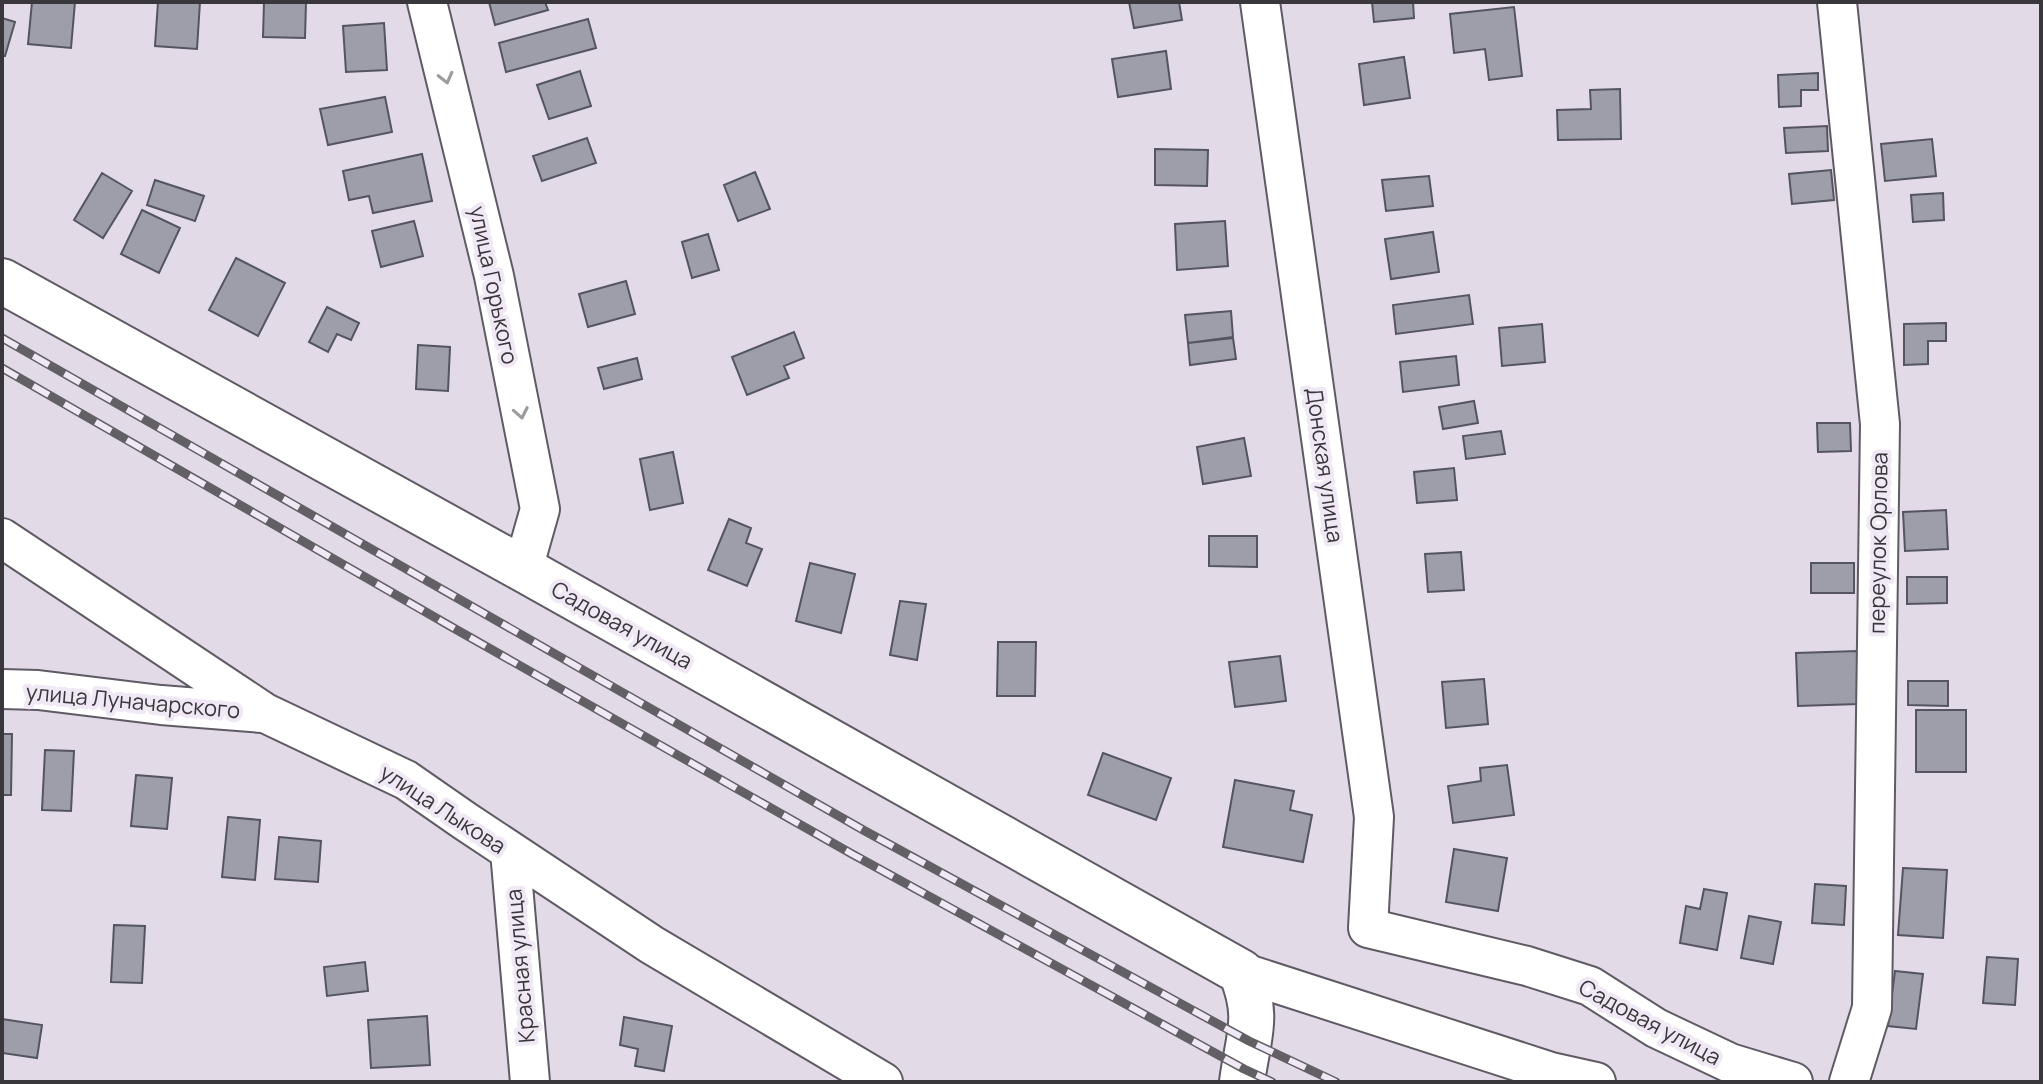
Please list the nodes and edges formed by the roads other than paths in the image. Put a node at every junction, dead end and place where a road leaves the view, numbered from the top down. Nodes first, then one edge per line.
1 (427, 2) edge
2 (1260, 2) edge
3 (1837, 2) edge
4 (2, 281) edge
5 (2, 538) edge
6 (523, 569) junction
7 (2, 689) edge
8 (265, 713) junction
9 (510, 851) junction
10 (1368, 928) joint
11 (1241, 972) junction
12 (1246, 1061) edge
13 (530, 1082) edge
14 (883, 1082) edge
15 (1596, 1082) edge
16 (1793, 1082) edge
17 (1849, 1082) edge

1 -> 6 street, улица Горького
2 - 10 street, Донская улица
3 - 17 street, переулок Орлова
4 - 6 street, Садовая улица
5 - 8 street, улица Лыкова
6 - 11 street, Садовая улица
7 - 8 street, улица Луначарского
8 - 9 street, улица Лыкова
9 - 13 street, Красная улица
9 - 14 street, улица Лыкова
10 - 16 street, Садовая улица
11 - 12 street
11 - 15 street, Садовая улица

